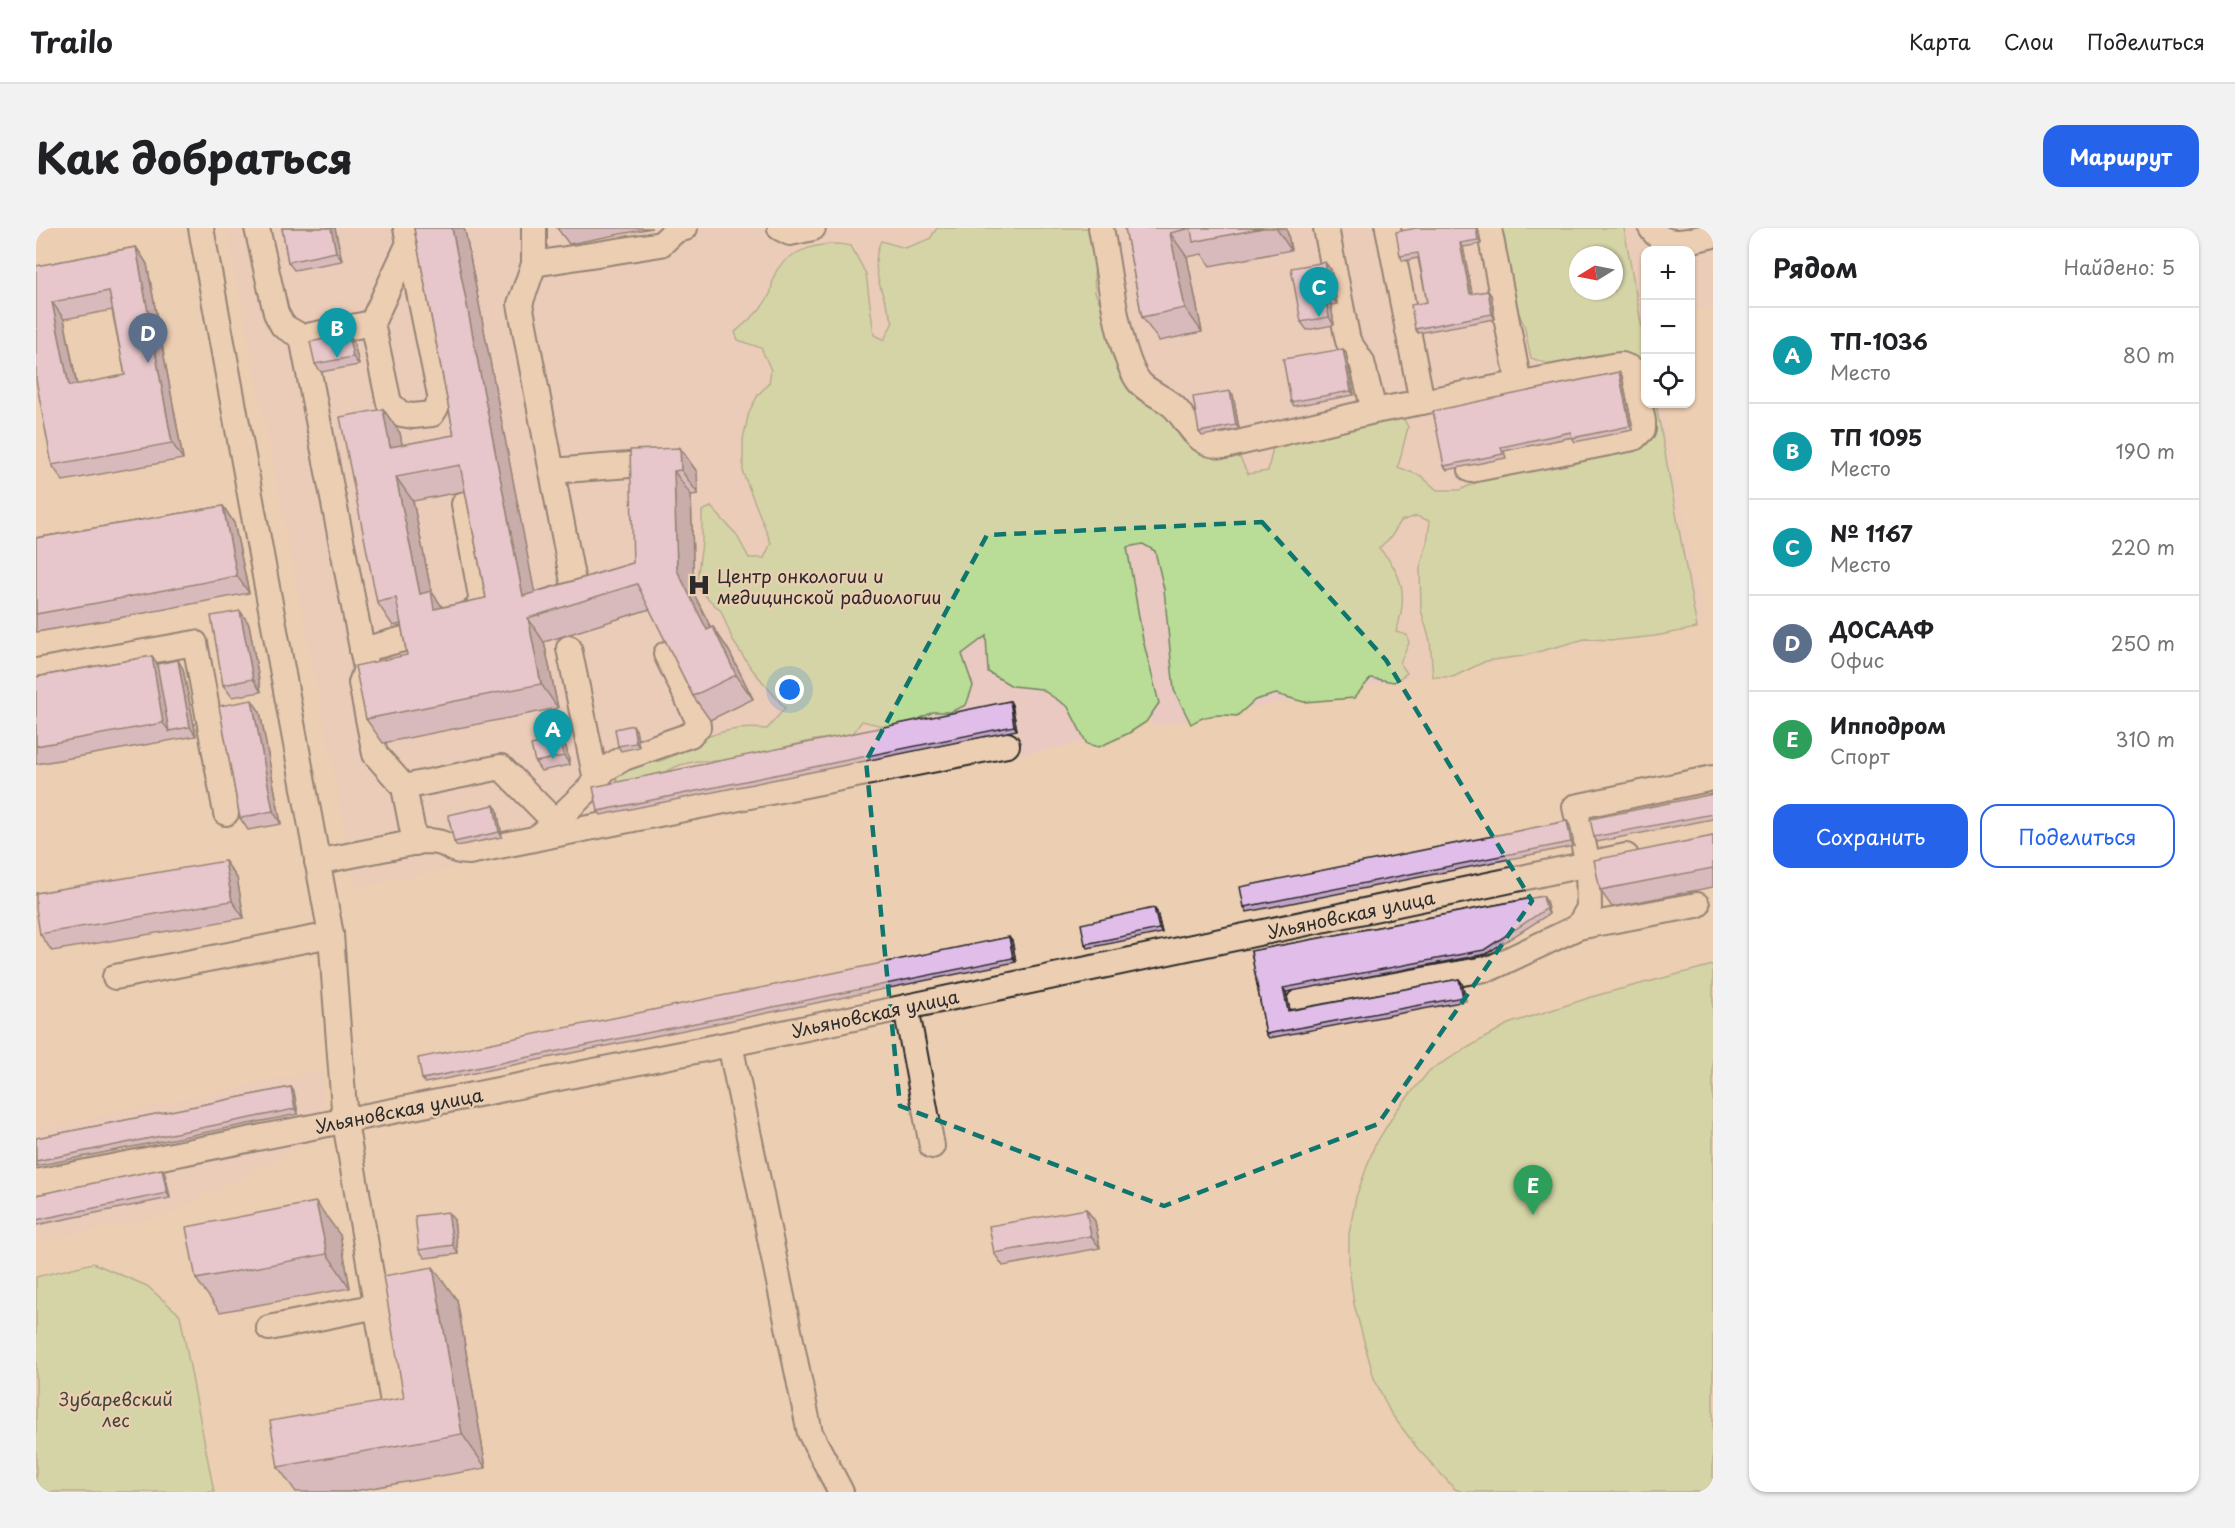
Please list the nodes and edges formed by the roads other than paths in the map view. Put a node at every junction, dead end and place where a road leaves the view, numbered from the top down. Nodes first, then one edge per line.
1 (201, 228) edge
2 (257, 228) edge
3 (534, 228) edge
4 (685, 228) edge
5 (780, 228) edge
6 (813, 228) edge
7 (1101, 228) edge
8 (1326, 228) edge
9 (1388, 228) edge
10 (1489, 228) edge
11 (1651, 228) edge
12 (407, 235) edge
13 (1713, 235) edge
14 (534, 264) junction
15 (372, 323) junction
16 (302, 337) junction
17 (1519, 384) junction
18 (1422, 402) junction
19 (1374, 411) junction
20 (642, 464) edge
21 (1471, 470) dead end
22 (552, 471) junction
23 (464, 504) edge
24 (573, 582) edge
25 (450, 625) edge
26 (415, 636) edge
27 (569, 648) dead end
28 (362, 650) junction
29 (666, 654) edge
30 (36, 671) edge
31 (1007, 745) dead end
32 (1713, 778) edge
33 (596, 780) junction
34 (404, 787) junction
35 (226, 813) dead end
36 (555, 822) junction
37 (534, 839) junction
38 (415, 843) junction
39 (1645, 852) edge
40 (317, 862) junction
41 (1588, 864) junction
42 (1697, 904) dead end
43 (1578, 927) junction
44 (331, 935) junction
45 (115, 977) dead end
46 (1299, 1002) dead end
47 (906, 1007) junction
48 (730, 1044) junction
49 (345, 1122) junction
50 (932, 1146) dead end
51 (36, 1182) edge
52 (377, 1306) junction
53 (269, 1328) dead end
54 (398, 1432) edge
55 (841, 1492) edge

1 - 40 street
2 - 16 street
3 - 14 street
4 - 14 street
5 - 6 street
7 - 19 street
8 - 19 street
9 - 18 street
10 - 17 street
11 - 13 street
12 - 15 street
12 - 15 street
14 - 22 street
15 - 16 street
16 - 28 street
17 - 18 street
17 - 21 street
18 - 19 street
20 - 22 street
22 - 24 street
23 - 25 street
26 - 28 street
27 - 33 street
28 - 34 street
29 - 33 street
30 - 35 street
31 - 37 street
32 - 41 street
33 - 36 street
34 - 36 street
34 - 38 street
36 - 37 street
37 - 38 street
38 - 40 street
39 - 41 street, Ульяновская улица
40 - 44 street
41 - 43 street
41 - 47 street, Ульяновская улица
42 - 43 street
43 - 46 street
44 - 45 street
44 - 49 street
47 - 48 street, Ульяновская улица
47 - 50 street
48 - 49 street, Ульяновская улица
48 - 55 street
49 - 51 street, Ульяновская улица
49 - 52 street
52 - 53 street
52 - 54 street

